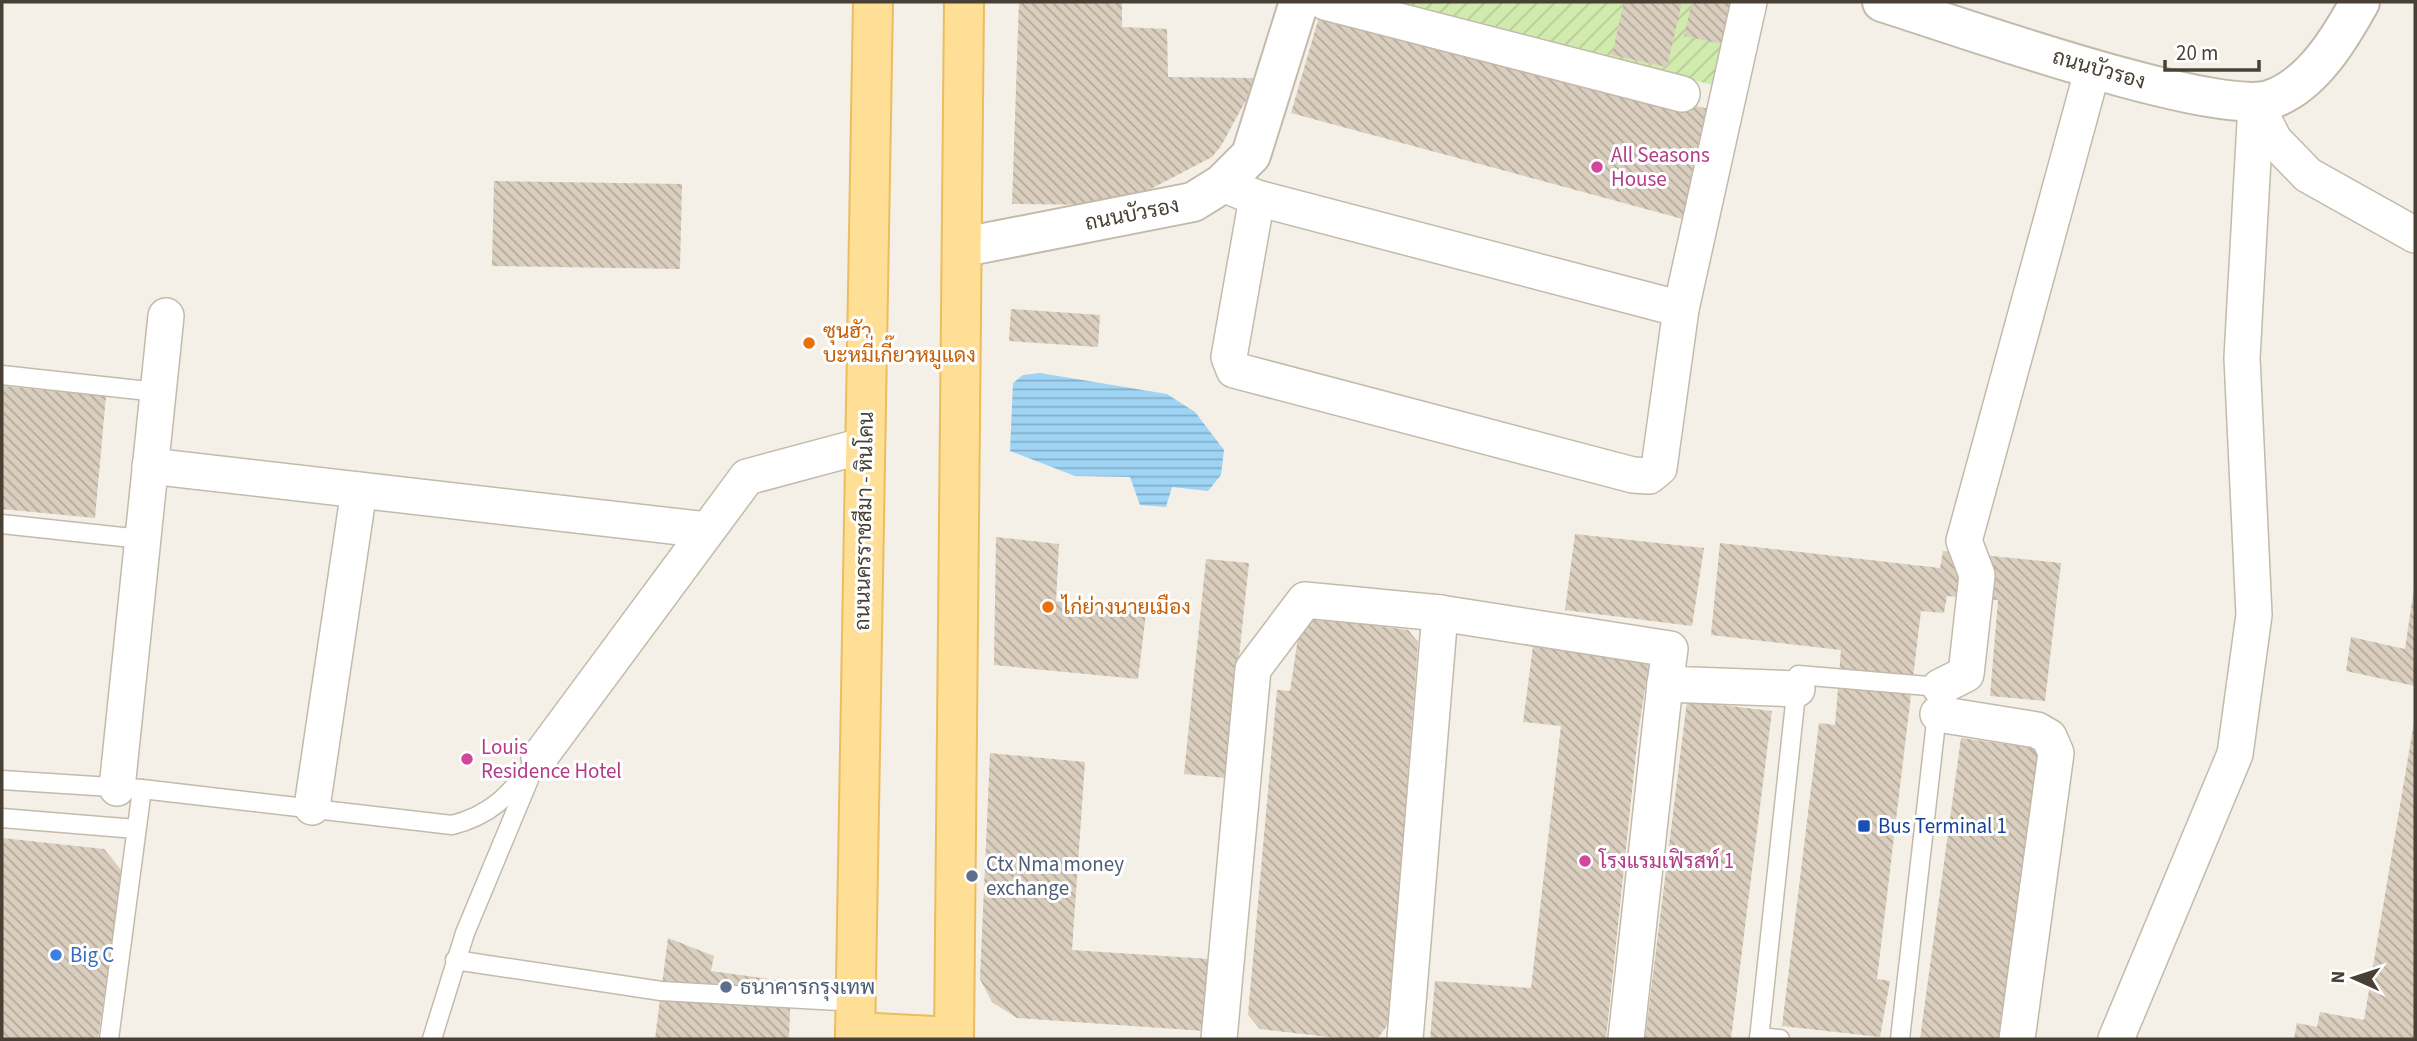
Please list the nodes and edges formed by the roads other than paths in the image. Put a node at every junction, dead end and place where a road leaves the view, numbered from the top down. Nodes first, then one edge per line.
1 (873, 2) edge
2 (964, 2) edge
3 (1299, 2) edge
4 (1325, 2) edge
5 (1749, 2) edge
6 (1882, 2) edge
7 (2360, 2) edge
8 (2093, 68) junction
9 (1682, 94) dead end
10 (2256, 104) junction
11 (1222, 184) junction
12 (1257, 198) junction
13 (2415, 234) edge
14 (964, 247) junction
15 (1681, 309) junction
16 (166, 316) dead end
17 (2, 375) edge
18 (157, 392) junction
19 (866, 445) junction
20 (150, 466) junction
21 (359, 490) junction
22 (2, 524) edge
23 (706, 530) junction
24 (141, 539) junction
25 (1440, 613) junction
26 (1665, 684) junction
27 (1797, 689) junction
28 (1939, 701) junction
29 (538, 758) junction
30 (2, 780) edge
31 (129, 789) junction
32 (312, 807) junction
33 (2, 818) edge
34 (136, 829) junction
35 (455, 960) junction
36 (856, 1024) edge
37 (1759, 1038) edge
38 (109, 1039) edge
39 (432, 1039) edge
40 (961, 1039) edge
41 (1219, 1039) edge
42 (1405, 1039) edge
43 (1626, 1039) edge
44 (1780, 1039) edge
45 (1899, 1039) edge
46 (2017, 1039) edge
47 (2116, 1039) edge

1 - 19 main road, ถนนนครราชสีมา - หินโคน
2 - 14 main road
3 - 11 street, ถนนบัวรอง
4 - 9 street
5 - 15 street
6 - 8 street, ถนนบัวรอง
7 - 10 street
8 - 10 street, ถนนบัวรอง
8 - 28 street
10 - 13 street
10 - 47 street
11 - 12 street
11 - 14 street, ถนนบัวรอง
12 - 15 street
12 - 15 street
14 - 40 main road
16 - 18 street
17 - 18 lane
18 - 20 street
19 - 23 street
19 - 36 main road, ถนนนครราชสีมา - หินโคน
20 - 21 street
20 - 24 street
21 - 23 street
21 - 32 street
22 - 24 lane
23 - 29 street
24 - 31 street
25 - 26 street
25 - 41 street
25 - 42 street
26 - 27 street
26 - 43 street
27 - 28 lane
27 - 37 lane
28 - 45 lane
28 - 46 street
29 - 32 lane
29 - 35 lane
30 - 31 lane
31 - 32 lane
31 - 34 lane
33 - 34 lane
34 - 38 lane
35 - 36 lane
35 - 39 lane
36 - 40 main road
37 - 44 lane

